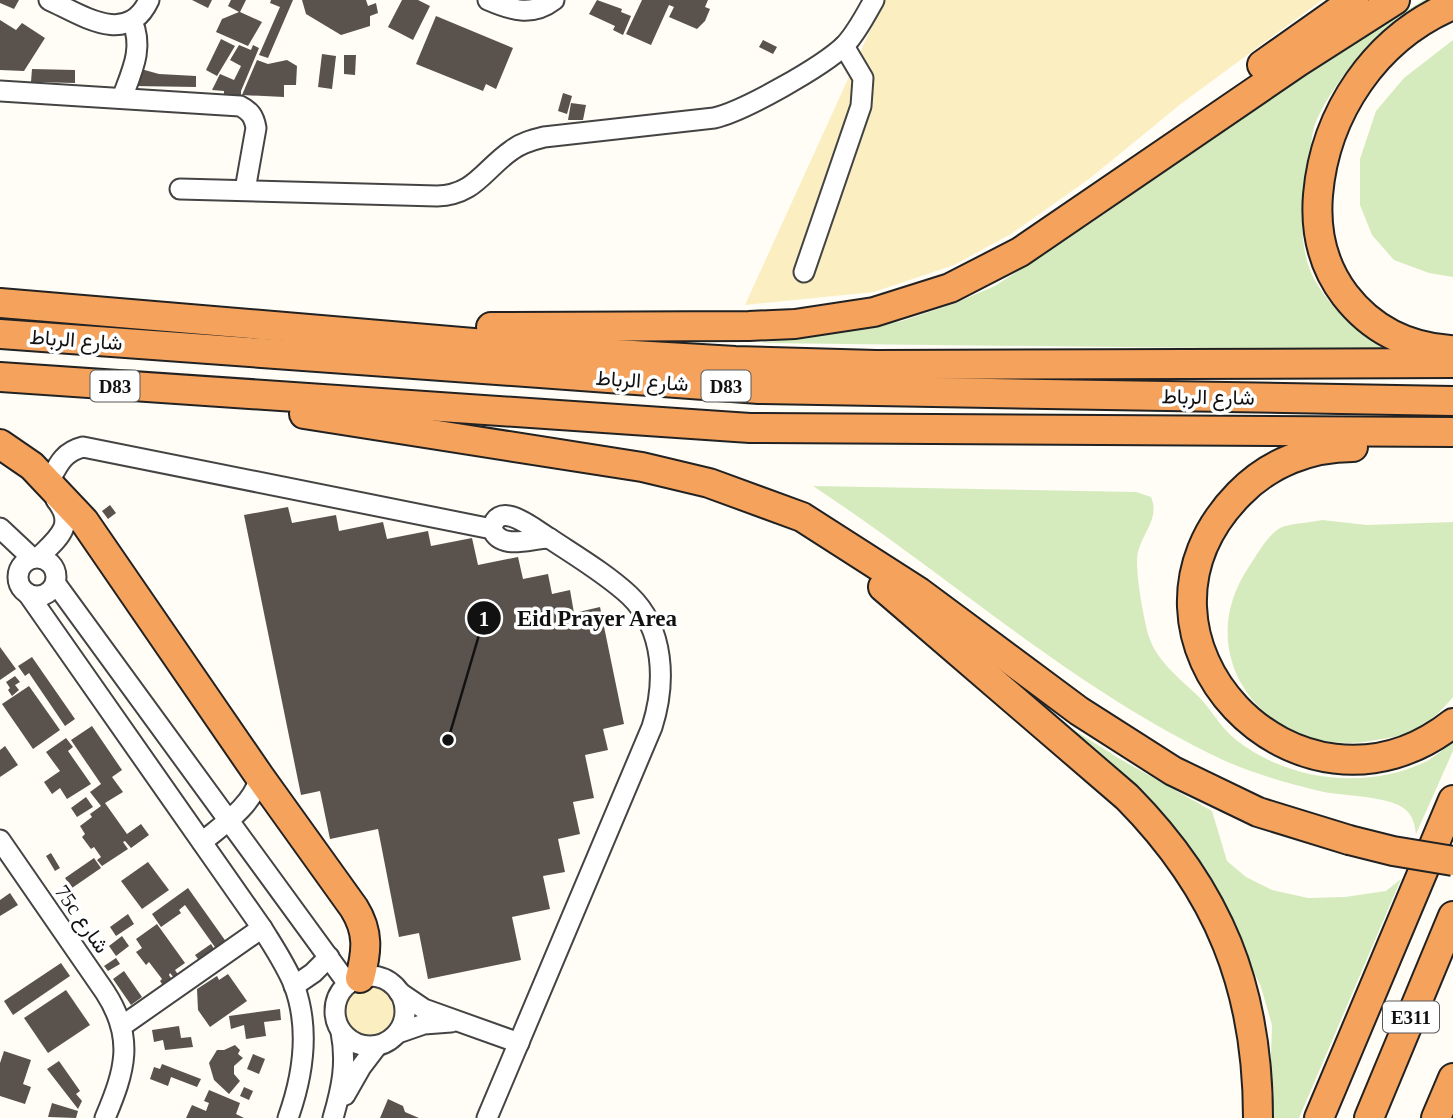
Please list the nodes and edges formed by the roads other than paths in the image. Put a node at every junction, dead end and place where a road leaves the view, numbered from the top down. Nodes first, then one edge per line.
1 (50, 0) edge
2 (149, 0) edge
3 (488, 0) edge
4 (874, 0) edge
5 (1354, 0) edge
6 (1395, 0) edge
7 (547, 4) edge
8 (1453, 5) edge
9 (132, 21) junction
10 (844, 46) junction
11 (0, 91) edge
12 (122, 98) junction
13 (180, 188) dead end
14 (1114, 189) junction
15 (245, 190) junction
16 (804, 272) dead end
17 (0, 303) edge
18 (317, 328) junction
19 (0, 334) edge
20 (1453, 350) edge
21 (1453, 363) edge
22 (0, 377) edge
23 (230, 394) junction
24 (1453, 401) edge
25 (1445, 431) edge
26 (0, 444) edge
27 (41, 474) junction
28 (802, 517) junction
29 (0, 528) edge
30 (100, 545) junction
31 (40, 558) junction
32 (56, 583) junction
33 (28, 594) junction
34 (115, 665) junction
35 (91, 683) junction
36 (1453, 723) edge
37 (260, 778) junction
38 (1453, 800) edge
39 (284, 809) junction
40 (229, 820) junction
41 (0, 840) edge
42 (202, 842) junction
43 (1453, 861) edge
44 (1453, 916) edge
45 (262, 928) junction
46 (329, 957) junction
47 (354, 981) junction
48 (294, 986) junction
49 (399, 992) junction
50 (464, 1022) junction
51 (122, 1026) junction
52 (341, 1031) junction
53 (398, 1033) junction
54 (519, 1043) junction
55 (377, 1046) junction
56 (1453, 1078) edge
57 (105, 1118) edge
58 (288, 1118) edge
59 (333, 1118) edge
60 (487, 1118) edge
61 (1258, 1118) edge
62 (1319, 1118) edge
63 (1369, 1118) edge
64 (1436, 1118) edge

1 - 9 street
2 - 9 street
3 - 7 street
4 - 10 street
5 - 14 highway
6 - 14 highway
8 - 20 highway
9 - 12 street
10 - 15 street
10 - 16 street
11 - 12 street
12 - 15 street
13 - 15 street
14 - 18 highway
17 - 18 highway
18 - 21 highway
19 - 24 highway, شارع الرباط / D83
22 - 23 highway, شارع الرباط / D83
23 - 25 highway, شارع الرباط / D83
23 - 28 highway
25 - 36 highway
26 - 27 highway
27 - 30 highway
27 - 31 street
27 - 54 street
28 - 43 highway, bridge
28 - 61 highway
29 - 31 street
30 - 31 street
30 - 37 highway
31 - 32 street
31 - 33 street
32 - 33 street
32 - 34 street
33 - 35 street
34 - 35 street
34 - 40 street
35 - 42 street
37 - 39 highway
37 - 40 street
38 - 62 highway
39 - 40 street
39 - 47 highway
40 - 42 street
40 - 46 street
41 - 51 street, 75c شارع
42 - 45 street
44 - 63 highway, E311
45 - 48 street
45 - 51 street
46 - 47 street
46 - 48 street
47 - 49 street
47 - 52 street
48 - 58 street
49 - 50 street
49 - 53 street
50 - 53 street
50 - 54 street
51 - 57 street
52 - 55 street
52 - 59 street
53 - 55 street
54 - 60 street
55 - 59 street
56 - 64 highway

